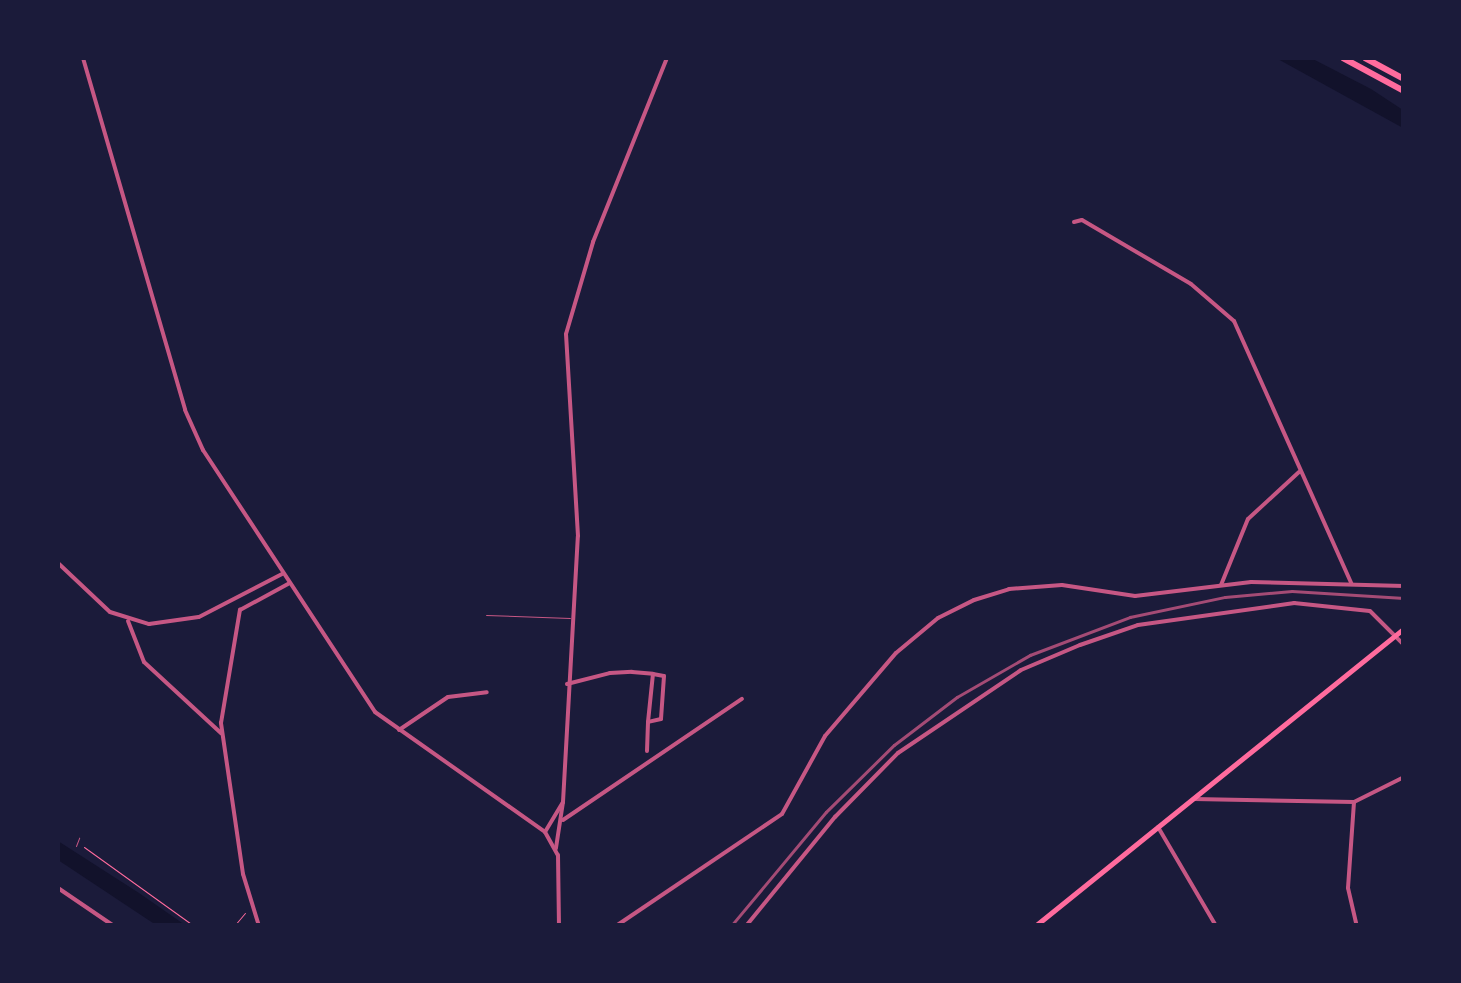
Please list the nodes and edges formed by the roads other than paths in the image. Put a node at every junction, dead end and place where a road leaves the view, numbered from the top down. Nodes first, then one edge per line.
1 (83, 58) edge
2 (667, 58) edge
3 (1342, 58) edge
4 (1365, 58) edge
5 (1404, 79) edge
6 (1404, 91) edge
7 (1074, 222) dead end
8 (1298, 472) junction
9 (58, 564) edge
10 (282, 574) junction
11 (1351, 583) junction
12 (288, 584) junction
13 (1404, 586) edge
14 (1220, 587) junction
15 (486, 614) dead end
16 (573, 618) junction
17 (128, 621) junction
18 (1401, 631) edge
19 (1404, 645) edge
20 (653, 674) junction
21 (567, 684) junction
22 (488, 692) dead end
23 (742, 699) dead end
24 (648, 722) junction
25 (399, 730) junction
26 (221, 733) junction
27 (647, 752) dead end
28 (1404, 777) edge
29 (1194, 799) junction
30 (563, 802) junction
31 (1354, 802) junction
32 (563, 820) junction
33 (1158, 827) junction
34 (544, 832) junction
35 (556, 848) junction
36 (58, 890) edge
37 (114, 926) edge
38 (260, 926) edge
39 (559, 926) edge
40 (616, 926) edge
41 (746, 926) edge
42 (1035, 926) edge
43 (1216, 926) edge
44 (1357, 926) edge

1 - 10 street
2 - 16 street
3 - 6 highway
4 - 5 highway
7 - 8 street
8 - 11 street
8 - 14 street
9 - 17 street
10 - 12 street
10 - 17 street
11 - 13 street
11 - 14 street
12 - 25 street
12 - 26 street
14 - 40 street
15 - 16 lane
16 - 21 street
17 - 26 street
18 - 19 street
18 - 29 main road
18 - 41 street
20 - 21 street
20 - 24 street
20 - 24 street
21 - 30 street
22 - 25 street
23 - 32 street
24 - 27 street
25 - 34 street
26 - 38 street
28 - 31 street
29 - 31 street
29 - 33 main road
30 - 32 street
30 - 34 street
31 - 44 street
32 - 35 street
33 - 42 main road
33 - 43 street
34 - 35 street
35 - 39 street
36 - 37 street

